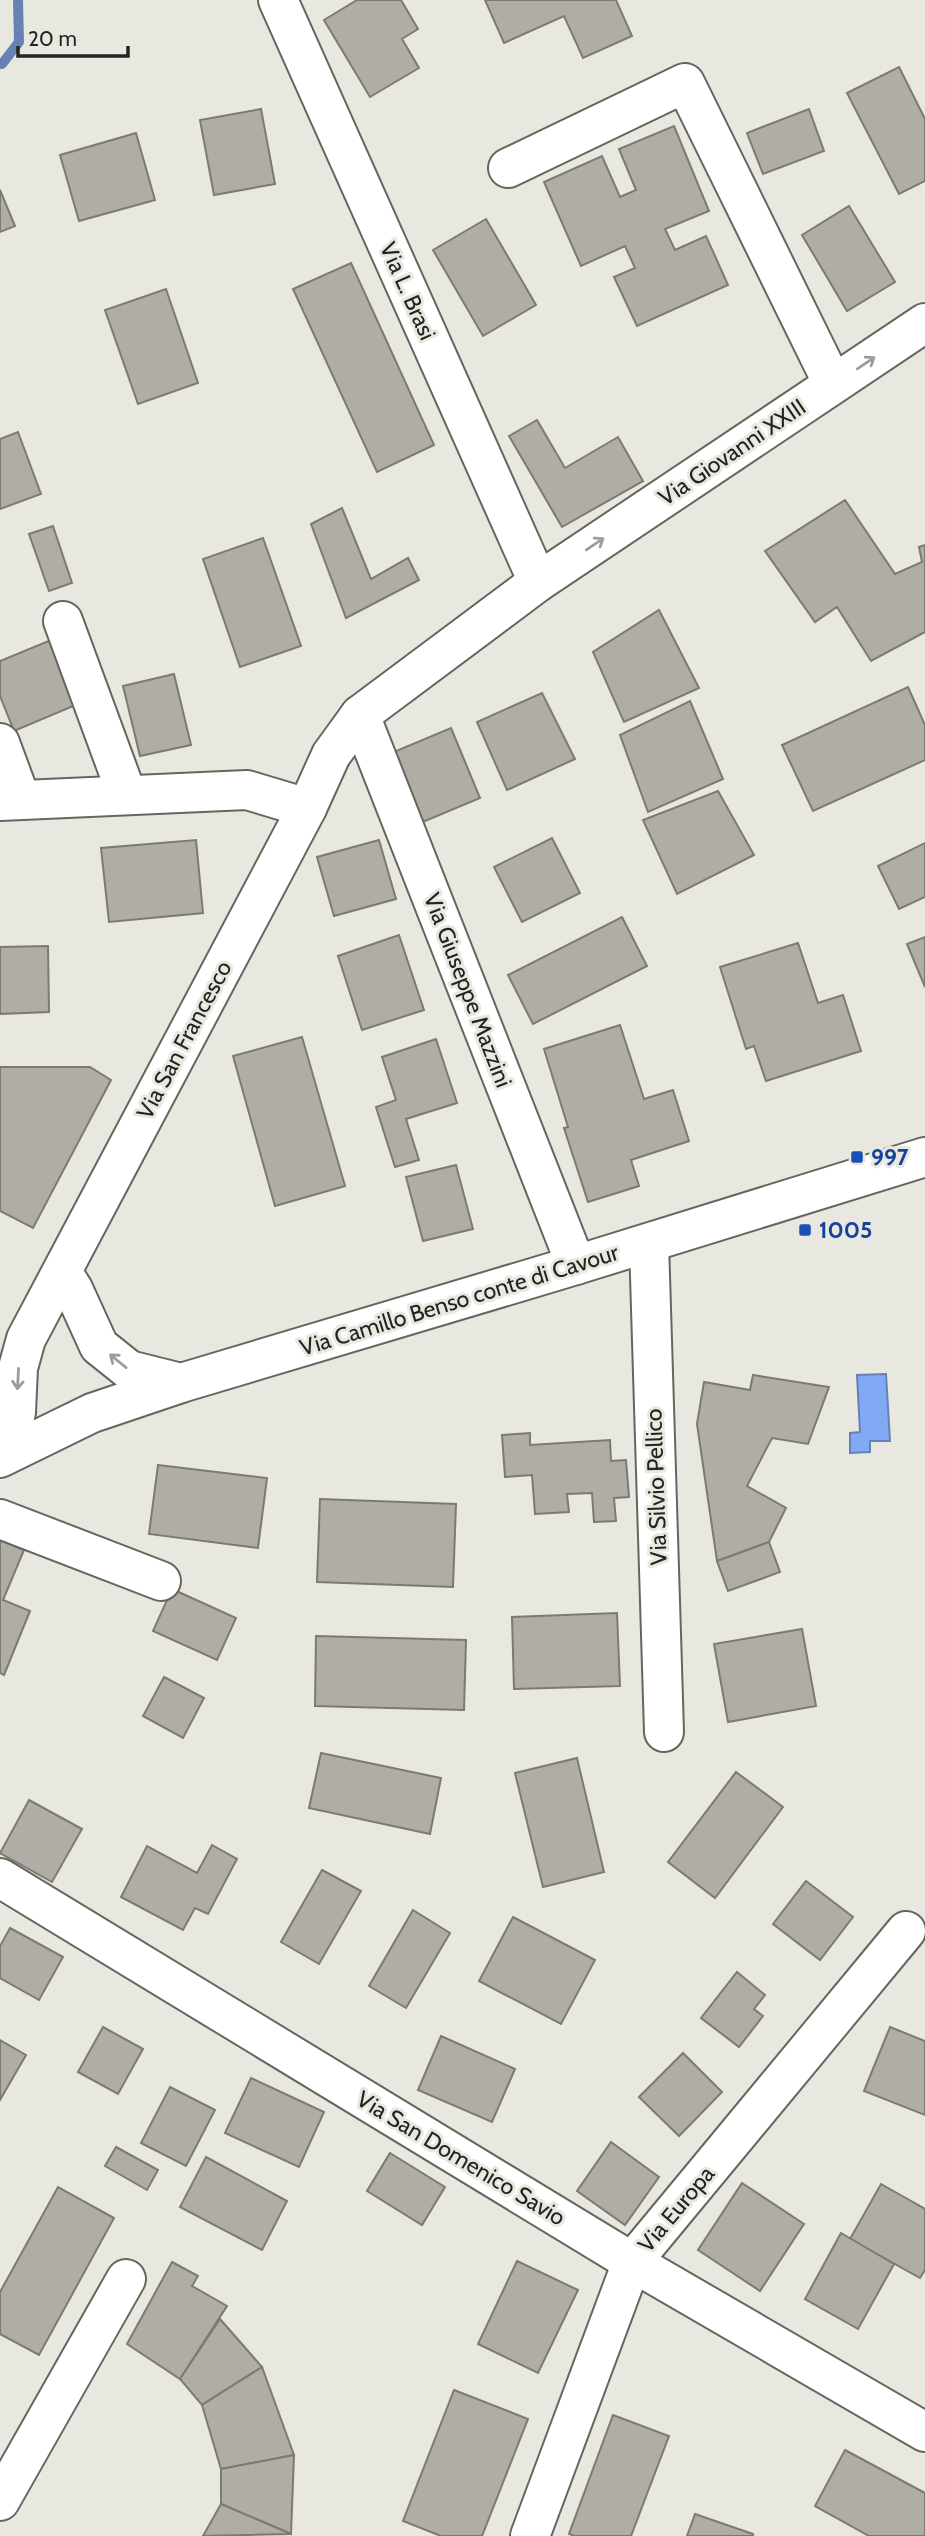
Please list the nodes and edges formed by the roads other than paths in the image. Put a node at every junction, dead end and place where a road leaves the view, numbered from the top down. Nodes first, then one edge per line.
1 (278, 0) edge
2 (508, 168) dead end
3 (925, 323) edge
4 (833, 384) junction
5 (538, 582) junction
6 (63, 621) dead end
7 (360, 715) junction
8 (0, 743) edge
9 (331, 755) junction
10 (247, 790) junction
11 (127, 795) junction
12 (11, 800) edge
13 (307, 808) junction
14 (925, 1157) edge
15 (649, 1243) junction
16 (576, 1265) junction
17 (63, 1273) junction
18 (13, 1336) edge
19 (181, 1383) junction
20 (4, 1455) edge
21 (0, 1519) edge
22 (161, 1581) dead end
23 (664, 1732) dead end
24 (0, 1878) edge
25 (905, 1931) dead end
26 (632, 2262) junction
27 (126, 2279) dead end
28 (925, 2432) edge
29 (0, 2501) edge
30 (530, 2536) edge

1 - 5 street, Via L. Brasi
2 - 4 street
4 -> 3 street, Via Giovanni XXIII
5 -> 4 street, Via Giovanni XXIII
5 - 7 street, Via Giovanni XXIII
6 - 11 street
7 - 9 street, Via San Francesco
7 - 16 street, Via Giuseppe Mazzini
8 - 12 street
9 - 10 street
9 - 13 street, Via San Francesco
10 - 11 street
10 - 13 street
11 - 12 street
13 - 17 street, Via San Francesco
14 - 15 street, Via Camillo Benso conte di Cavour
15 - 16 street, Via Camillo Benso conte di Cavour
15 - 23 street, Via Silvio Pellico
16 - 19 street, Via Camillo Benso conte di Cavour
17 - 18 street, Via San Francesco
19 -> 17 street
18 -> 20 street, Via San Francesco
19 - 20 street, Via Camillo Benso conte di Cavour
21 - 22 street
24 - 26 street, Via San Domenico Savio
25 - 26 street, Via Europa
26 - 28 street, Via San Domenico Savio
26 - 30 street, Via Europa
27 - 29 street

